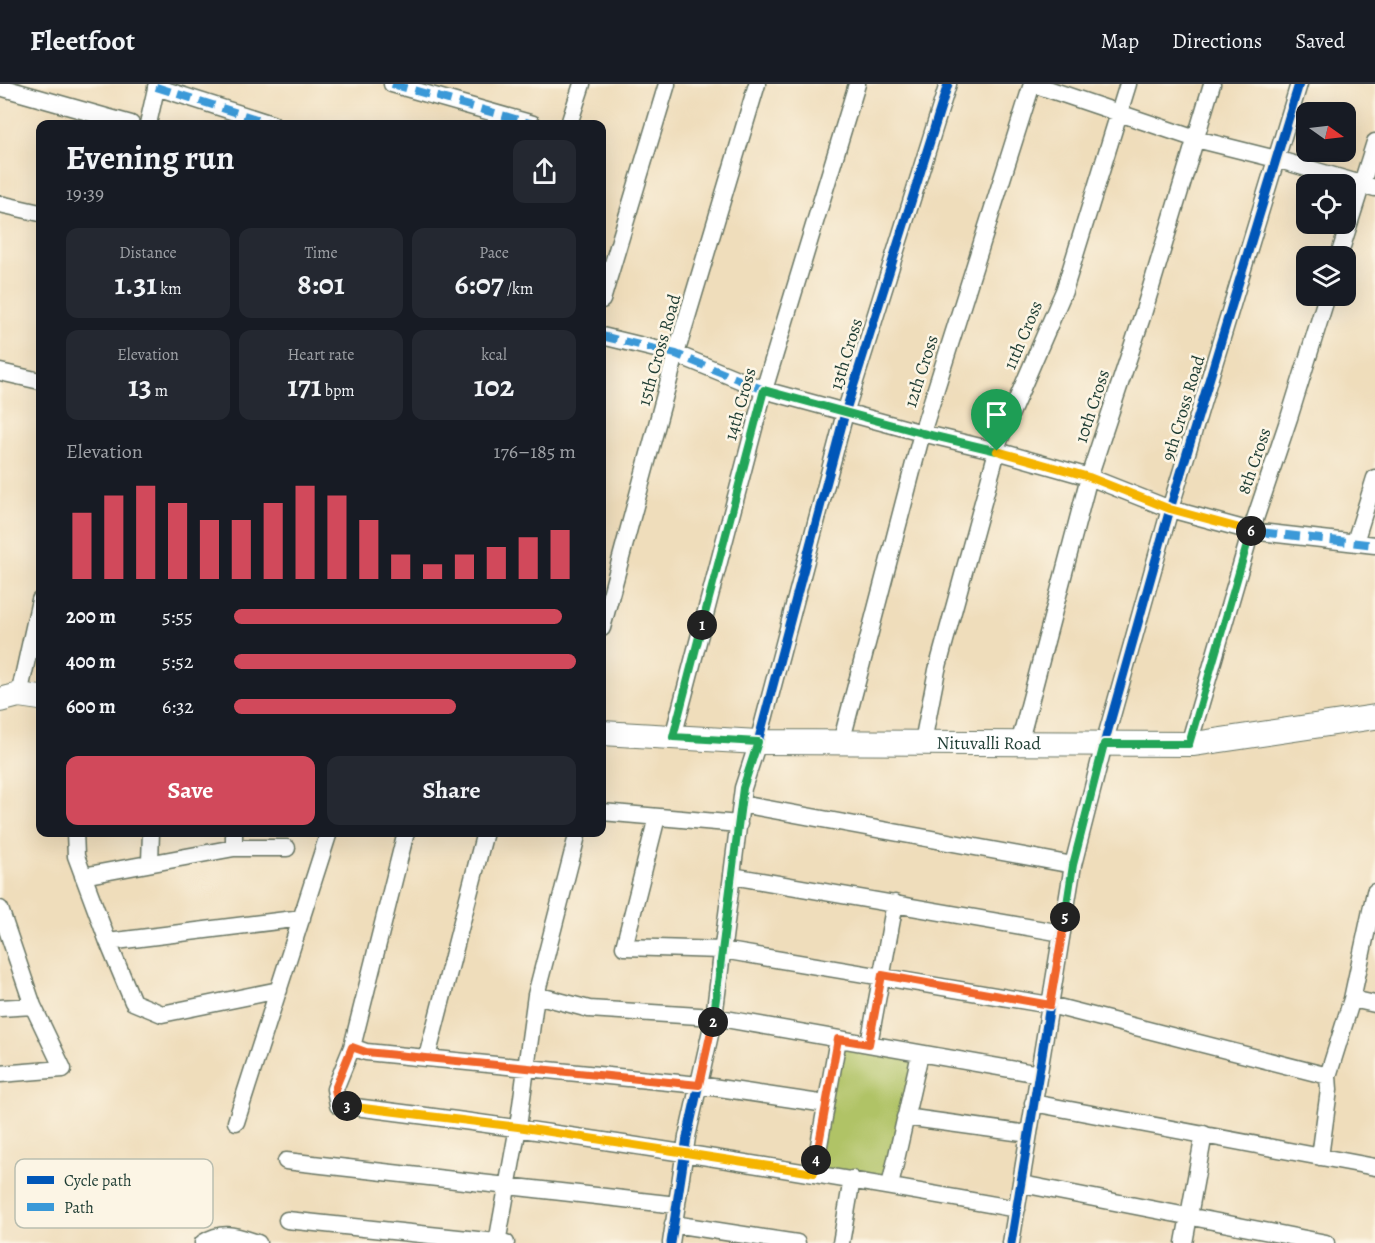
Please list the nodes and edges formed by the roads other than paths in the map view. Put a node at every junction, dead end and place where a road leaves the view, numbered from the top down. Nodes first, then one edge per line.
1 (392, 84) edge
2 (582, 84) edge
3 (667, 84) edge
4 (757, 84) edge
5 (857, 84) edge
6 (948, 84) edge
7 (1033, 84) edge
8 (1128, 84) edge
9 (1212, 84) edge
10 (1299, 84) edge
11 (157, 85) edge
12 (0, 87) edge
13 (1119, 114) junction
14 (117, 120) edge
15 (149, 120) edge
16 (260, 120) edge
17 (519, 120) edge
18 (570, 120) edge
19 (1196, 139) junction
20 (1375, 142) edge
21 (1276, 159) junction
22 (1368, 187) edge
23 (0, 204) edge
24 (36, 212) edge
25 (1343, 246) edge
26 (606, 287) edge
27 (1324, 306) edge
28 (606, 337) edge
29 (676, 354) junction
30 (0, 372) edge
31 (36, 380) edge
32 (764, 390) junction
33 (845, 413) junction
34 (922, 433) junction
35 (997, 451) junction
36 (1089, 477) junction
37 (1375, 478) edge
38 (1170, 509) junction
39 (1251, 531) junction
40 (1355, 543) junction
41 (1375, 545) edge
42 (606, 613) edge
43 (36, 614) edge
44 (12, 701) edge
45 (1375, 717) edge
46 (606, 733) edge
47 (673, 737) junction
48 (758, 742) junction
49 (923, 742) junction
50 (841, 743) junction
51 (1019, 744) junction
52 (1104, 744) junction
53 (1189, 744) junction
54 (741, 804) junction
55 (606, 812) edge
56 (657, 817) junction
57 (739, 824) junction
58 (75, 837) edge
59 (151, 837) edge
60 (327, 837) edge
61 (405, 837) edge
62 (484, 837) edge
63 (577, 837) edge
64 (234, 840) edge
65 (287, 848) dead end
66 (150, 862) junction
67 (1073, 865) junction
68 (83, 876) junction
69 (732, 876) junction
70 (1375, 892) edge
71 (895, 903) junction
72 (0, 909) edge
73 (302, 918) junction
74 (3, 930) edge
75 (1062, 933) junction
76 (108, 942) junction
77 (722, 950) junction
78 (882, 975) junction
79 (279, 990) junction
80 (536, 995) junction
81 (1352, 999) junction
82 (1375, 1004) edge
83 (1050, 1005) junction
84 (33, 1006) junction
85 (0, 1008) edge
86 (714, 1017) junction
87 (838, 1039) junction
88 (869, 1044) junction
89 (352, 1047) junction
90 (920, 1054) junction
91 (427, 1057) junction
92 (525, 1067) junction
93 (0, 1074) edge
94 (1039, 1074) junction
95 (1328, 1077) junction
96 (699, 1085) junction
97 (1034, 1103) junction
98 (826, 1104) junction
99 (905, 1117) junction
100 (236, 1122) dead end
101 (518, 1127) junction
102 (1029, 1134) junction
103 (1204, 1134) junction
104 (684, 1154) junction
105 (1320, 1157) junction
106 (286, 1161) dead end
107 (1375, 1167) edge
108 (814, 1173) junction
109 (852, 1179) junction
110 (1022, 1184) junction
111 (890, 1186) junction
112 (508, 1187) junction
113 (676, 1205) junction
114 (1017, 1209) junction
115 (1189, 1216) junction
116 (287, 1220) dead end
117 (674, 1224) junction
118 (202, 1243) edge
119 (258, 1243) edge
120 (500, 1243) edge
121 (670, 1243) edge
122 (797, 1243) edge
123 (841, 1243) edge
124 (1011, 1243) edge
125 (1184, 1243) edge
126 (1326, 1243) edge

1 - 17 street
2 - 18 street
3 - 26 street
4 - 29 street, 15th Cross Road
5 - 32 street, 14th Cross
6 - 33 street, 13th Cross
7 - 13 street
7 - 34 street, 12th Cross
8 - 13 street, 11th Cross
9 - 19 street, 10th Cross
10 - 21 street, 9th Cross Road
11 - 15 street
11 - 16 street
12 - 14 street
13 - 19 street
13 - 35 street, 11th Cross
19 - 21 street
19 - 36 street, 10th Cross
20 - 22 street
21 - 22 street
21 - 38 street, 9th Cross Road
22 - 25 street
23 - 24 street
27 - 39 street, 8th Cross
28 - 29 street
29 - 32 street
29 - 42 street, 15th Cross Road
30 - 31 street
32 - 33 street
32 - 47 street, 14th Cross
33 - 34 street
33 - 48 street, 13th Cross
34 - 35 street
34 - 50 street, 12th Cross
35 - 36 street
35 - 49 street, 11th Cross
36 - 38 street
36 - 51 street, 10th Cross
37 - 40 street
38 - 39 street
38 - 52 street, 9th Cross Road
39 - 40 street
39 - 53 street, 8th Cross
40 - 41 street
43 - 44 street
45 - 53 street, Nituvalli Road
46 - 47 street, Nituvalli Road
47 - 48 street, Nituvalli Road
48 - 50 street, Nituvalli Road
48 - 54 street, 13th Cross
49 - 50 street, Nituvalli Road
49 - 51 street, Nituvalli Road
51 - 52 street, Nituvalli Road
52 - 53 street, Nituvalli Road
52 - 67 street, 9th Cross Road
54 - 57 street, 13th Cross
54 - 67 street
55 - 56 street
56 - 57 street
56 - 77 street
57 - 69 street, 13th Cross
58 - 68 street
59 - 66 street
60 - 73 street
61 - 89 street
62 - 91 street
63 - 80 street
64 - 65 street
64 - 66 street
66 - 68 street
67 - 75 street, 9th Cross Road
68 - 76 street
69 - 71 street
69 - 77 street, 13th Cross
70 - 81 street
71 - 75 street
71 - 78 street
72 - 74 street
73 - 76 street
73 - 79 street
74 - 84 street
75 - 83 street, 9th Cross Road
76 - 79 street
77 - 78 street
77 - 86 street, 13th Cross
78 - 83 street
78 - 88 street
79 - 100 street
80 - 86 street
80 - 92 street
81 - 82 street
81 - 95 street
83 - 94 street, 9th Cross Road
83 - 95 street
84 - 85 street
84 - 93 street
86 - 87 street
86 - 96 street, 13th Cross
87 - 88 street
87 - 98 street
88 - 90 street
89 - 91 street
89 - 101 street
90 - 94 street
90 - 99 street
91 - 92 street
92 - 96 street
92 - 101 street
94 - 97 street, 9th Cross Road
95 - 105 street
96 - 98 street
96 - 104 street, 13th Cross
97 - 102 street, 9th Cross Road
97 - 103 street
98 - 108 street
99 - 102 street
99 - 111 street
101 - 104 street
101 - 112 street
102 - 110 street, 9th Cross Road
103 - 105 street
103 - 115 street
104 - 108 street
104 - 113 street, 13th Cross
105 - 107 street
106 - 112 street
108 - 109 street
109 - 111 street
109 - 123 street
110 - 114 street, 9th Cross Road
110 - 115 street
111 - 114 street
112 - 113 street
112 - 120 street
113 - 117 street, 13th Cross
114 - 124 street, 9th Cross Road
115 - 125 street
115 - 126 street
116 - 120 street
117 - 121 street, 13th Cross
117 - 122 street
118 - 119 street

